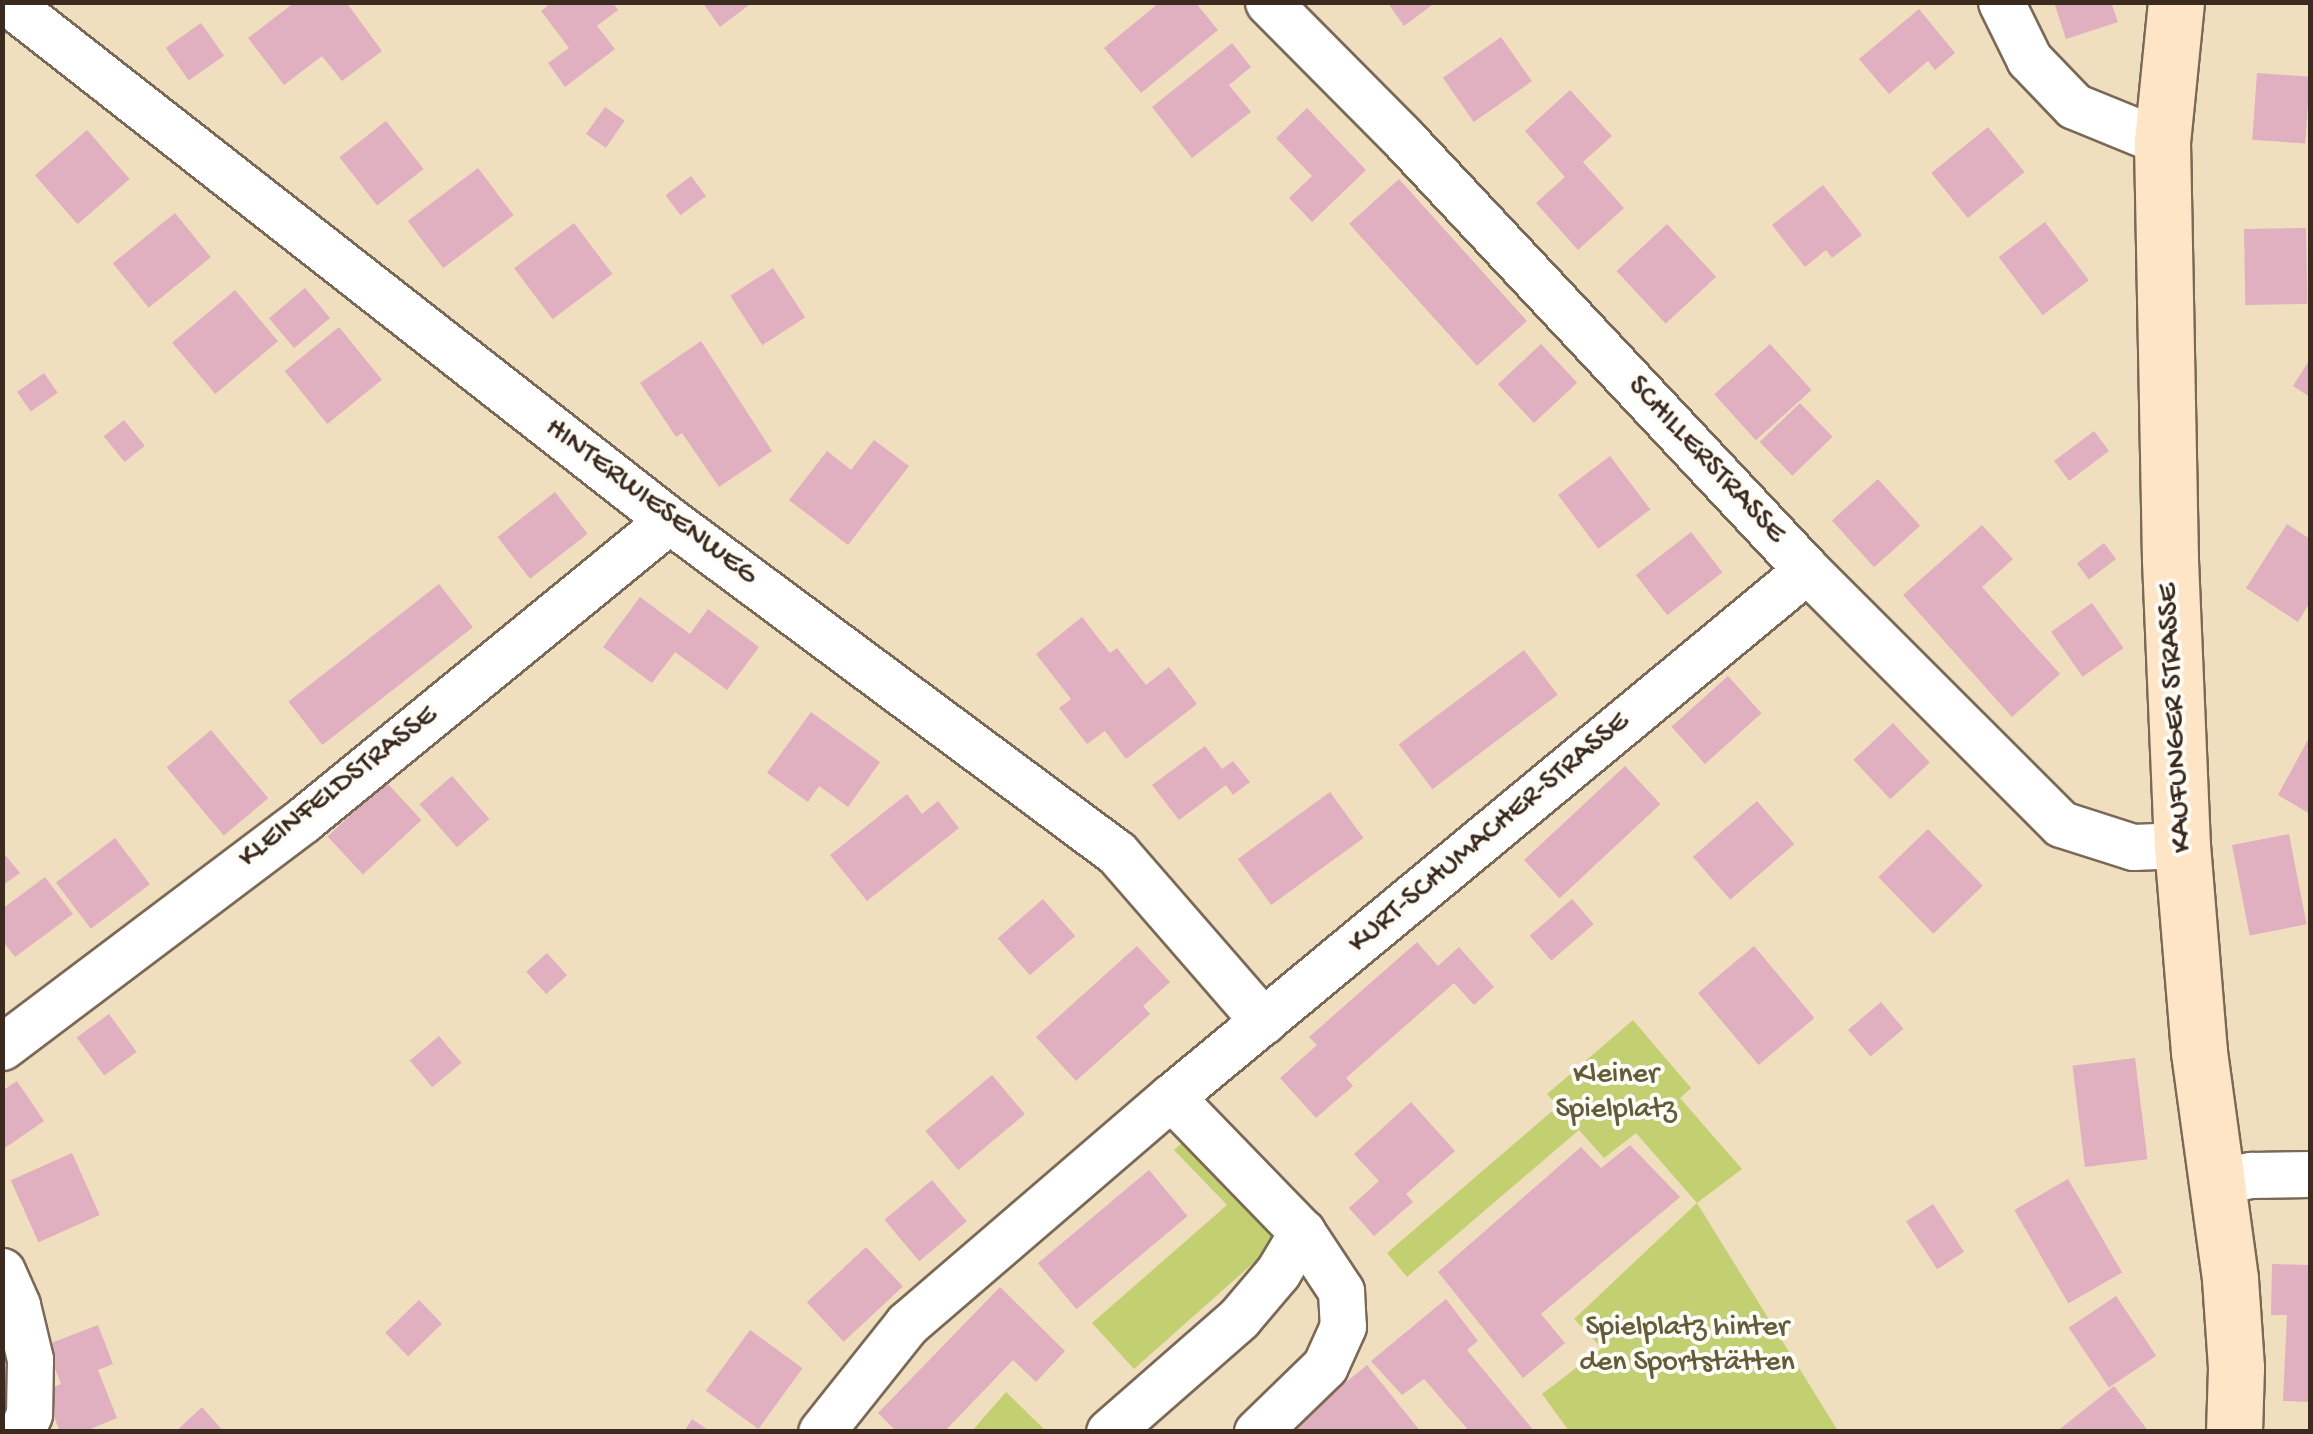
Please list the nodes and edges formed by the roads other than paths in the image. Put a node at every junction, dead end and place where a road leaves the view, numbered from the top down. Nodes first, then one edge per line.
1 (1268, 2) edge
2 (2001, 2) edge
3 (2176, 2) edge
4 (13, 9) edge
5 (2162, 142) junction
6 (669, 520) junction
7 (1806, 570) junction
8 (2182, 845) junction
9 (1263, 1021) junction
10 (2, 1047) edge
11 (1172, 1097) junction
12 (2310, 1174) edge
13 (2217, 1182) junction
14 (1302, 1232) junction
15 (2, 1272) edge
16 (22, 1432) edge
17 (820, 1432) edge
18 (1108, 1432) edge
19 (1256, 1432) edge
20 (2234, 1432) edge

1 - 7 street, SCHILLERSTRASSE
2 - 5 street
3 - 5 main road, KAUFUNGER STRASSE
4 - 6 street, HINTERWIESENWEG
5 - 8 main road, KAUFUNGER STRASSE
6 - 9 street, HINTERWIESENWEG
6 - 10 street, KLEINFELDSTRASSE
7 - 8 street, SCHILLERSTRASSE
7 - 9 street, KURT-SCHUMACHER-STRASSE
8 - 13 main road, KAUFUNGER STRASSE
9 - 11 street, KURT-SCHUMACHER-STRASSE
11 - 14 street
11 - 17 street, KURT-SCHUMACHER-STRASSE
12 - 13 street
13 - 20 main road, KAUFUNGER STRASSE
14 - 18 street
14 - 19 street
15 - 16 street

